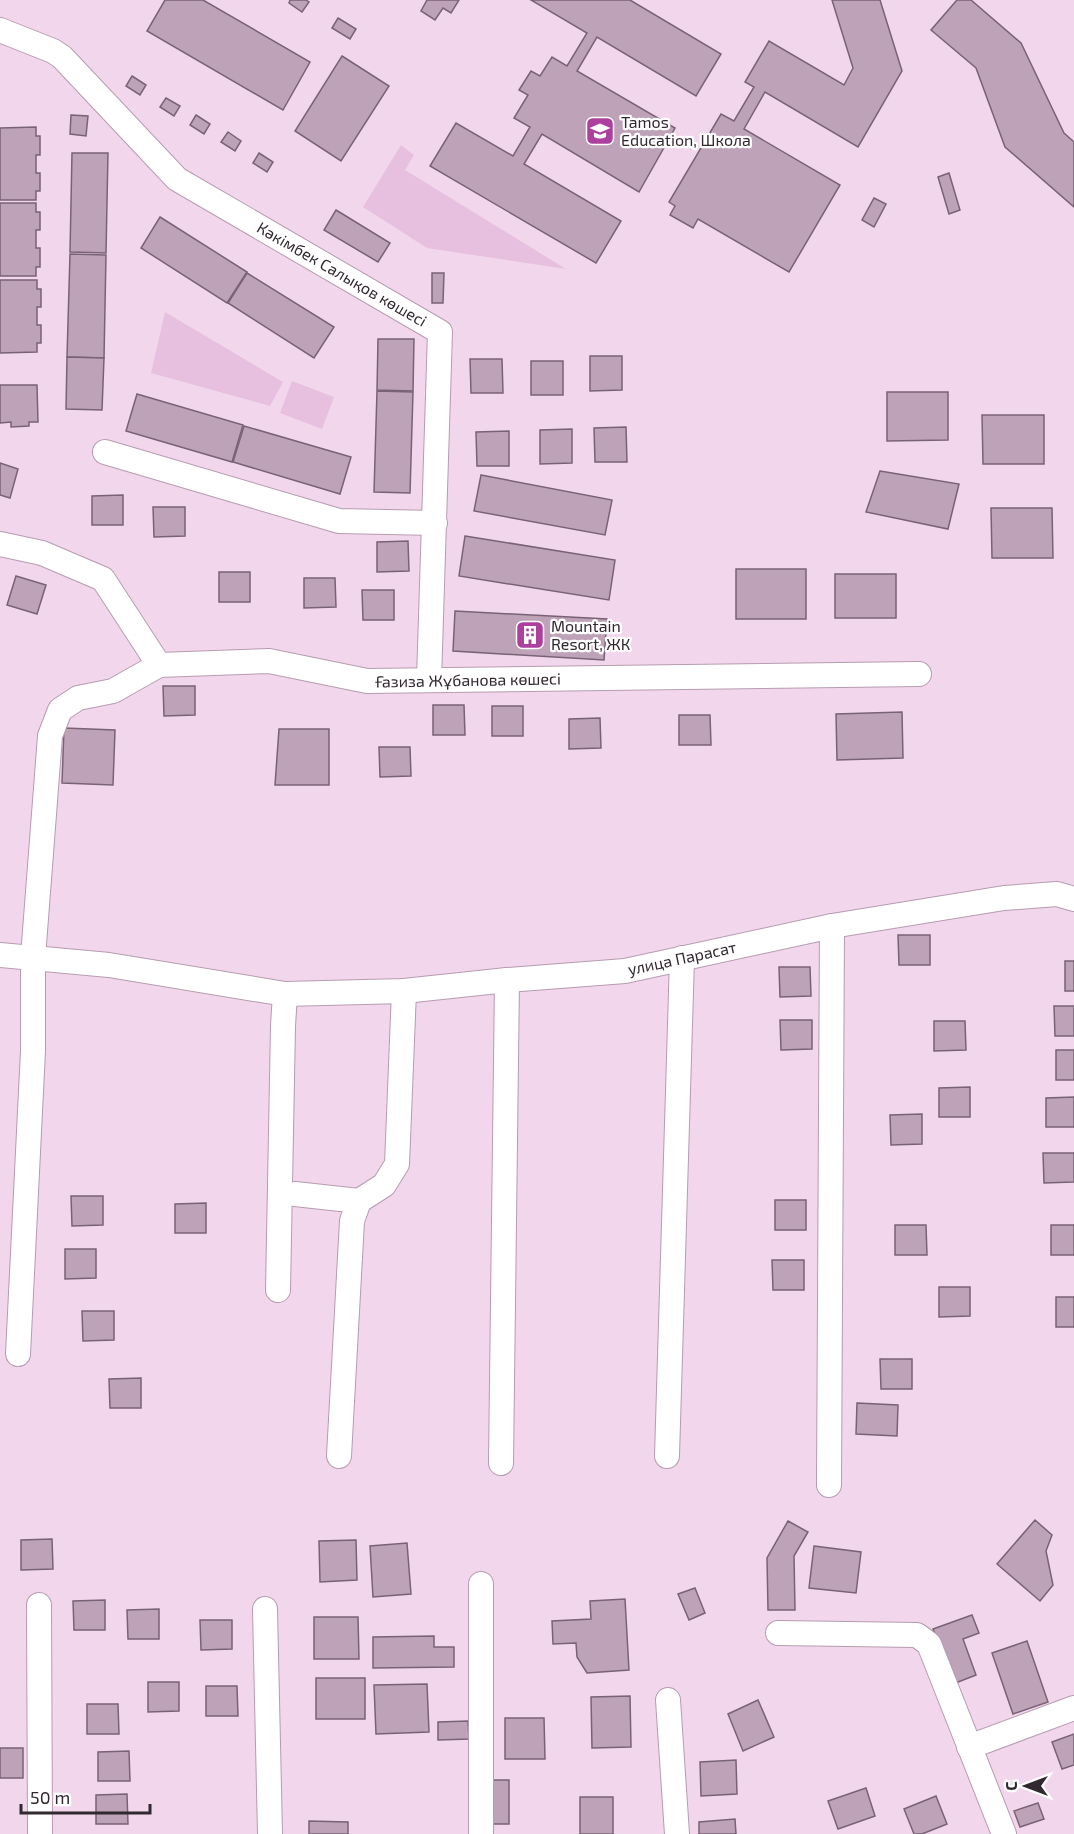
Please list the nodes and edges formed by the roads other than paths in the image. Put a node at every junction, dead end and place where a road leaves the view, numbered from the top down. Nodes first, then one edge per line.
1 (0, 30) edge
2 (105, 452) dead end
3 (435, 523) junction
4 (0, 544) edge
5 (159, 665) junction
6 (919, 674) dead end
7 (429, 680) junction
8 (1074, 899) edge
9 (832, 926) junction
10 (0, 955) edge
11 (33, 957) junction
12 (682, 958) junction
13 (507, 980) junction
14 (404, 991) junction
15 (285, 994) junction
16 (296, 1194) dead end
17 (359, 1201) junction
18 (278, 1290) dead end
19 (18, 1354) dead end
20 (339, 1456) dead end
21 (667, 1456) dead end
22 (501, 1463) dead end
23 (829, 1485) dead end
24 (481, 1584) dead end
25 (39, 1605) dead end
26 (265, 1609) dead end
27 (778, 1634) dead end
28 (668, 1700) dead end
29 (1074, 1708) edge
30 (969, 1747) junction
31 (40, 1834) edge
32 (270, 1834) edge
33 (481, 1834) edge
34 (677, 1834) edge
35 (1004, 1834) edge

1 - 3 street, Кәкімбек Салықов көшесі
2 - 3 street
3 - 7 street, Кәкімбек Салықов көшесі
4 - 5 street
5 - 7 street, Ғазиза Жұбанова көшесі
5 - 11 street
6 - 7 street, Ғазиза Жұбанова көшесі
8 - 9 street, улица Парасат
9 - 12 street, улица Парасат
9 - 23 street
10 - 11 street, улица Парасат
11 - 15 street, улица Парасат
11 - 19 street
12 - 13 street, улица Парасат
12 - 21 street
13 - 14 street, улица Парасат
13 - 22 street
14 - 15 street, улица Парасат
14 - 17 street
15 - 18 street
16 - 17 street
17 - 20 street
24 - 33 street
25 - 31 street
26 - 32 street
27 - 30 street
28 - 34 street
29 - 30 street
30 - 35 street

